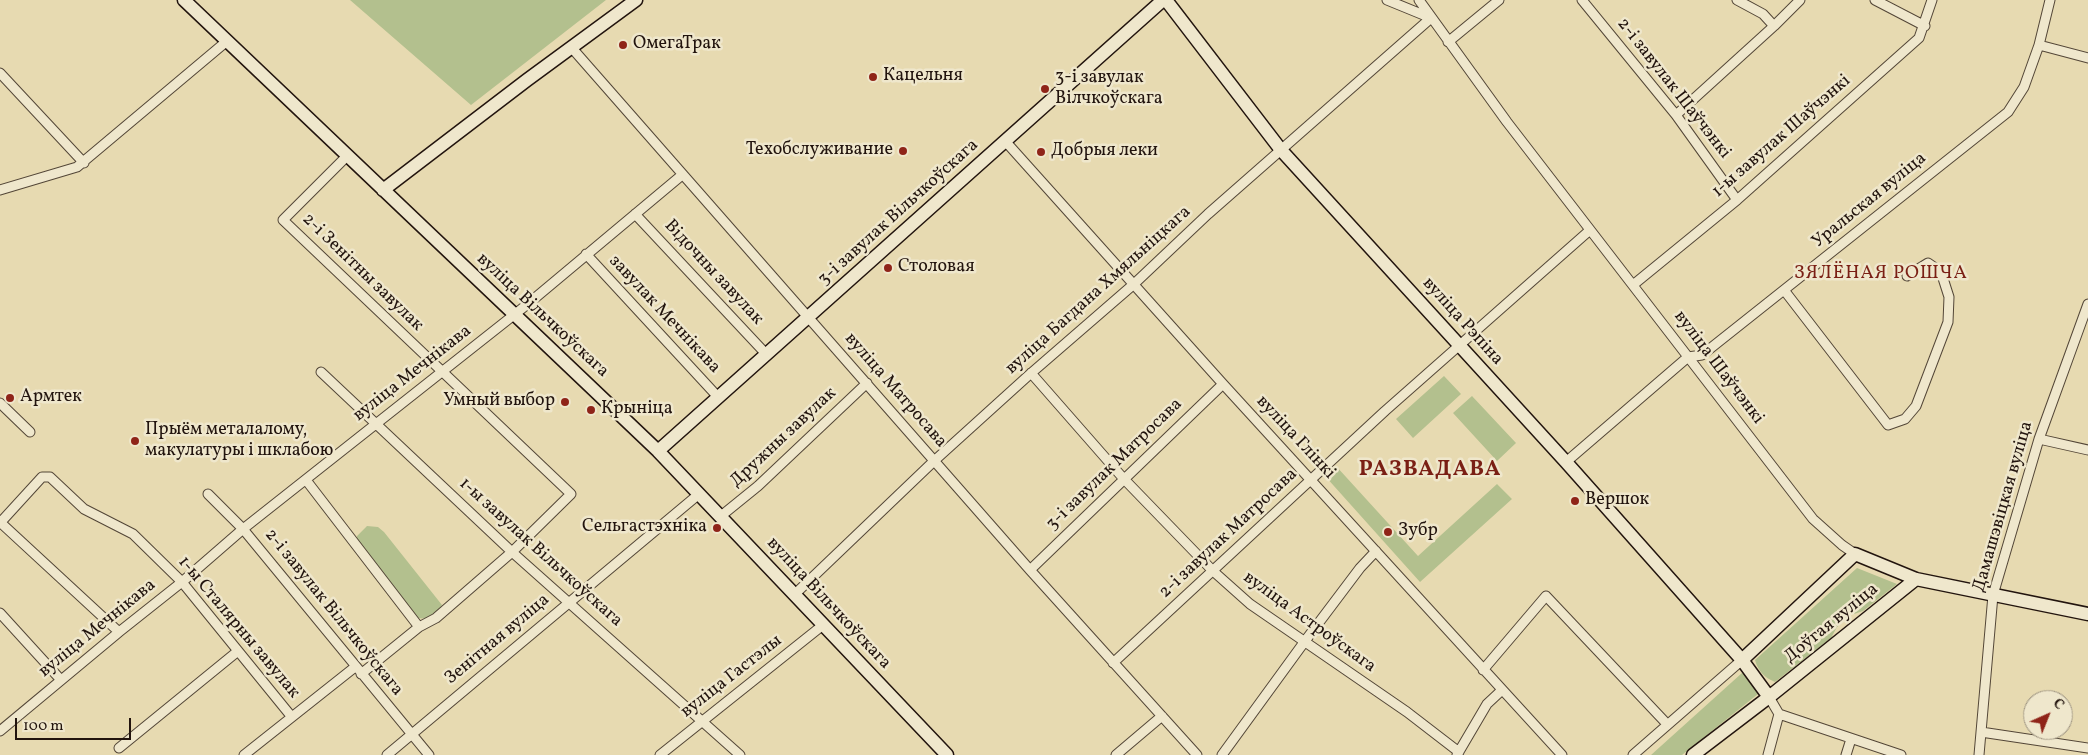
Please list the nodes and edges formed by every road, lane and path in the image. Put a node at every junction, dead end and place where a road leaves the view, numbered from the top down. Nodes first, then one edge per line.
1 (184, 0) edge
2 (636, 0) edge
3 (1164, 0) edge
4 (1387, 0) edge
5 (1419, 0) edge
6 (1499, 0) edge
7 (1582, 0) edge
8 (1736, 0) edge
9 (1800, 0) edge
10 (1875, 0) edge
11 (1932, 0) edge
12 (2050, 0) edge
13 (1431, 18) junction
14 (1774, 26) junction
15 (1925, 26) junction
16 (227, 41) junction
17 (1448, 42) junction
18 (2039, 45) junction
19 (571, 47) junction
20 (2088, 58) edge
21 (0, 73) edge
22 (1676, 115) junction
23 (1006, 142) junction
24 (1281, 150) junction
25 (347, 156) junction
26 (84, 163) junction
27 (682, 175) junction
28 (0, 190) edge
29 (383, 190) junction
30 (1737, 200) junction
31 (635, 214) junction
32 (1590, 230) junction
33 (586, 254) junction
34 (1907, 276) dead end
35 (1134, 284) junction
36 (1633, 285) junction
37 (1784, 290) junction
38 (2088, 304) edge
39 (515, 314) junction
40 (809, 317) junction
41 (1460, 345) junction
42 (767, 354) junction
43 (1688, 357) junction
44 (321, 372) dead end
45 (443, 372) junction
46 (1031, 373) junction
47 (867, 383) junction
48 (1223, 384) junction
49 (718, 397) junction
50 (0, 403) edge
51 (375, 424) junction
52 (30, 432) dead end
53 (2039, 439) junction
54 (658, 450) junction
55 (2088, 450) edge
56 (934, 461) junction
57 (1566, 462) junction
58 (1124, 478) junction
59 (306, 480) junction
60 (1312, 480) junction
61 (208, 494) dead end
62 (699, 494) junction
63 (721, 516) junction
64 (0, 522) edge
65 (243, 529) junction
66 (1376, 551) junction
67 (512, 552) junction
68 (1855, 554) junction
69 (1030, 570) junction
70 (1213, 571) junction
71 (1916, 579) junction
72 (182, 582) junction
73 (795, 594) junction
74 (1993, 595) junction
75 (568, 602) junction
76 (2088, 614) edge
77 (1, 617) edge
78 (823, 625) junction
79 (419, 627) junction
80 (119, 632) junction
81 (1305, 641) junction
82 (238, 651) junction
83 (1742, 660) junction
84 (1113, 663) junction
85 (1484, 670) junction
86 (358, 671) junction
87 (61, 680) junction
88 (1502, 690) junction
89 (1769, 697) junction
90 (1779, 714) junction
91 (291, 716) junction
92 (1162, 716) junction
93 (702, 721) junction
94 (1667, 724) junction
95 (0, 731) edge
96 (1981, 732) junction
97 (412, 734) junction
98 (1851, 738) junction
99 (119, 748) dead end
100 (2088, 748) edge
101 (1458, 753) edge
102 (244, 755) edge
103 (387, 755) edge
104 (429, 755) edge
105 (660, 755) edge
106 (740, 755) edge
107 (947, 755) edge
108 (1116, 755) edge
109 (1197, 755) edge
110 (1222, 755) edge
111 (1562, 755) edge
112 (1633, 755) edge
113 (1693, 755) edge
114 (1768, 755) edge
115 (1846, 755) edge
116 (1900, 755) edge
117 (1979, 755) edge

1 - 16 street, вуліца Вільчкоўскага
2 - 19 street
3 - 23 street, 3-і завулак Вільчкоўскага
3 - 24 street, вуліца Рэпіна
4 - 13 street
5 - 13 street, вуліца Шаўчэнкі
6 - 17 street
7 - 22 street, 2-і завулак Шаўчэнкі
8 - 14 street
9 - 14 street
10 - 15 street
11 - 15 street, 1-ы завулак Шаўчэнкі
12 - 18 street, Уральская вуліца
13 - 17 street, вуліца Шаўчэнкі
13 - 24 street, вуліца Багдана Хмяльніцкага
14 - 22 street
15 - 30 street, 1-ы завулак Шаўчэнкі
16 - 25 street, вуліца Вільчкоўскага
16 - 26 street
17 - 32 street, вуліца Шаўчэнкі
18 - 20 street
18 - 37 street, Уральская вуліца
19 - 27 street, вуліца Матросава
19 - 29 street
21 - 26 street
22 - 30 street, 2-і завулак Шаўчэнкі
23 - 35 street, вуліца Глінкі
23 - 40 street, 3-і завулак Вільчкоўскага
24 - 35 street, вуліца Багдана Хмяльніцкага
24 - 41 street, вуліца Рэпіна
25 - 29 street, вуліца Вільчкоўскага
25 - 45 street, 2-і Зенітны завулак
26 - 28 street
27 - 31 street, вуліца Мечнікава
27 - 40 street, вуліца Матросава
29 - 39 street, вуліца Вільчкоўскага
30 - 36 street, 1-ы завулак Шаўчэнкі
31 - 33 street, вуліца Мечнікава
31 - 42 street, Відочны завулак
32 - 36 street, вуліца Шаўчэнкі
32 - 41 street, 2-і завулак Матросава
33 - 39 street, вуліца Мечнікава
33 - 49 street, завулак Мечнікава
34 - 37 street
35 - 46 street, вуліца Багдана Хмяльніцкага
35 - 48 street, вуліца Глінкі
36 - 43 street, вуліца Шаўчэнкі
37 - 43 street, Уральская вуліца
38 - 53 street, Дамашэвіцкая вуліца
39 - 45 street, вуліца Мечнікава
39 - 54 street, вуліца Вільчкоўскага
40 - 42 street, 3-і завулак Вільчкоўскага
40 - 47 street, вуліца Матросава
41 - 57 street, вуліца Рэпіна
41 - 60 street, 2-і завулак Матросава
42 - 49 street, 3-і завулак Вільчкоўскага
43 - 57 street, Уральская вуліца
43 - 68 street, вуліца Шаўчэнкі
44 - 51 street, 1-ы завулак Вільчкоўскага
45 - 51 street, вуліца Мечнікава
45 - 67 street, 2-і Зенітны завулак
46 - 56 street, вуліца Багдана Хмяльніцкага
46 - 58 street, вуліца Астроўскага
47 - 56 street, вуліца Матросава
47 - 63 street, Дружны завулак
48 - 58 street, 3-і завулак Матросава
48 - 60 street, вуліца Глінкі
49 - 54 street, 3-і завулак Вільчкоўскага
50 - 52 street
51 - 59 street, вуліца Мечнікава
51 - 67 street, 1-ы завулак Вільчкоўскага
53 - 55 street
53 - 74 street, Дамашэвіцкая вуліца
54 - 62 street, вуліца Вільчкоўскага
56 - 69 street, вуліца Матросава
56 - 73 street, вуліца Багдана Хмяльніцкага
57 - 83 street, вуліца Рэпіна
58 - 69 street, 3-і завулак Матросава
58 - 70 street, вуліца Астроўскага
59 - 65 street, вуліца Мечнікава
59 - 79 street
60 - 66 street, вуліца Глінкі
60 - 70 street, 2-і завулак Матросава
61 - 65 street, 2-і завулак Вільчкоўскага
62 - 63 street, вуліца Вільчкоўскага
62 - 75 street, Зенітная вуліца
63 - 73 street, вуліца Вільчкоўскага
64 - 72 street, 1-ы Сталярны завулак
64 - 80 street
65 - 72 street, вуліца Мечнікава
65 - 86 street, 2-і завулак Вільчкоўскага
66 - 81 street
66 - 85 street, вуліца Глінкі
67 - 75 street, 1-ы завулак Вільчкоўскага
67 - 79 street
68 - 71 street, вуліца Шаўчэнкі
68 - 83 street, Доўгая вуліца
69 - 84 street, вуліца Матросава
70 - 81 street, вуліца Астроўскага
70 - 84 street, 2-і завулак Матросава
71 - 74 street, вуліца Шаўчэнкі
71 - 89 street, Доўгая вуліца
72 - 80 street, вуліца Мечнікава
72 - 82 street, 1-ы Сталярны завулак
73 - 78 street, вуліца Вільчкоўскага
74 - 76 street, вуліца Шаўчэнкі
74 - 96 street, Дамашэвіцкая вуліца
75 - 93 street, 1-ы завулак Вільчкоўскага
75 - 97 street, Зенітная вуліца
77 - 87 street
78 - 93 street, вуліца Гастэлы
78 - 107 street, вуліца Вільчкоўскага
79 - 86 street
80 - 87 street, вуліца Мечнікава
81 - 101 street, вуліца Астроўскага
81 - 110 street
82 - 91 street, 1-ы Сталярны завулак
82 - 99 street
83 - 89 street
83 - 94 street, Доўгая вуліца
84 - 92 street, вуліца Матросава
85 - 88 street, вуліца Глінкі
85 - 94 street
86 - 91 street
86 - 97 street, 2-і завулак Вільчкоўскага
87 - 95 street, вуліца Мечнікава
88 - 101 street
88 - 111 street, вуліца Глінкі
89 - 90 street
89 - 113 street, Доўгая вуліца
90 - 98 street
90 - 114 street
91 - 102 street
92 - 108 street
92 - 109 street, вуліца Матросава
93 - 105 street, вуліца Гастэлы
93 - 106 street, 1-ы завулак Вільчкоўскага
94 - 112 street, Доўгая вуліца
96 - 100 street
96 - 117 street, Дамашэвіцкая вуліца
97 - 103 street, Зенітная вуліца
97 - 104 street, 2-і завулак Вільчкоўскага
98 - 115 street
98 - 116 street

